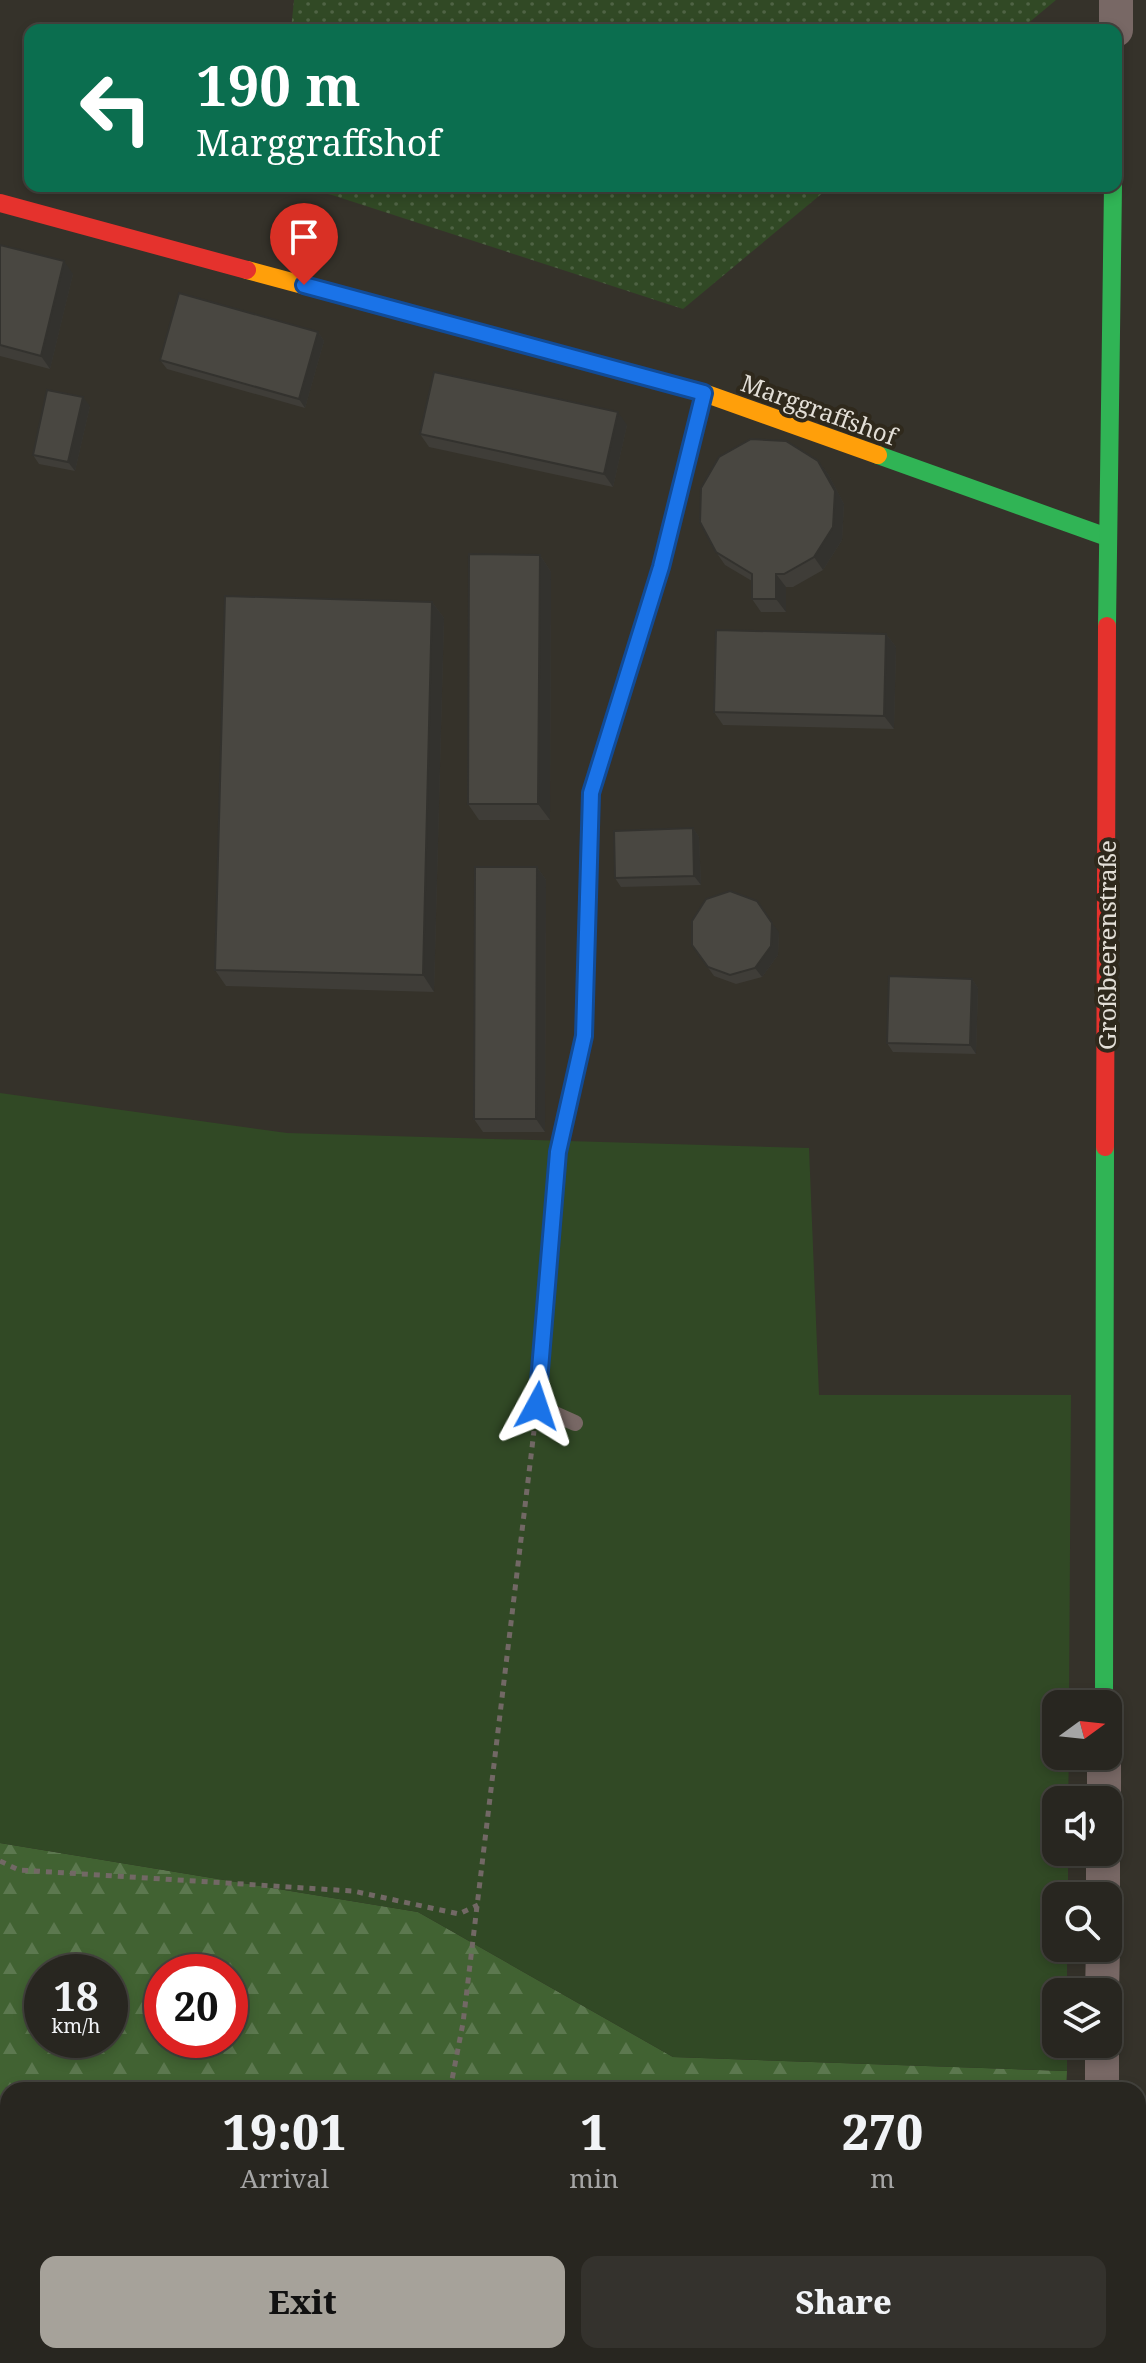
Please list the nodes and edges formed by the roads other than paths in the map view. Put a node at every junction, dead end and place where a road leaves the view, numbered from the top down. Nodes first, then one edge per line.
1 (1116, 0) edge
2 (1116, 24) edge
3 (1113, 192) edge
4 (0, 203) edge
5 (704, 393) junction
6 (1107, 537) junction
7 (575, 1423) dead end
8 (1104, 1690) edge
9 (1102, 2058) edge
10 (1102, 2082) edge

1 - 2 street
3 - 6 street, Großbeerenstraße
4 - 5 street, Marggraffshof
5 - 6 street, Marggraffshof
5 - 7 lane
6 - 8 street, Großbeerenstraße
9 - 10 street

